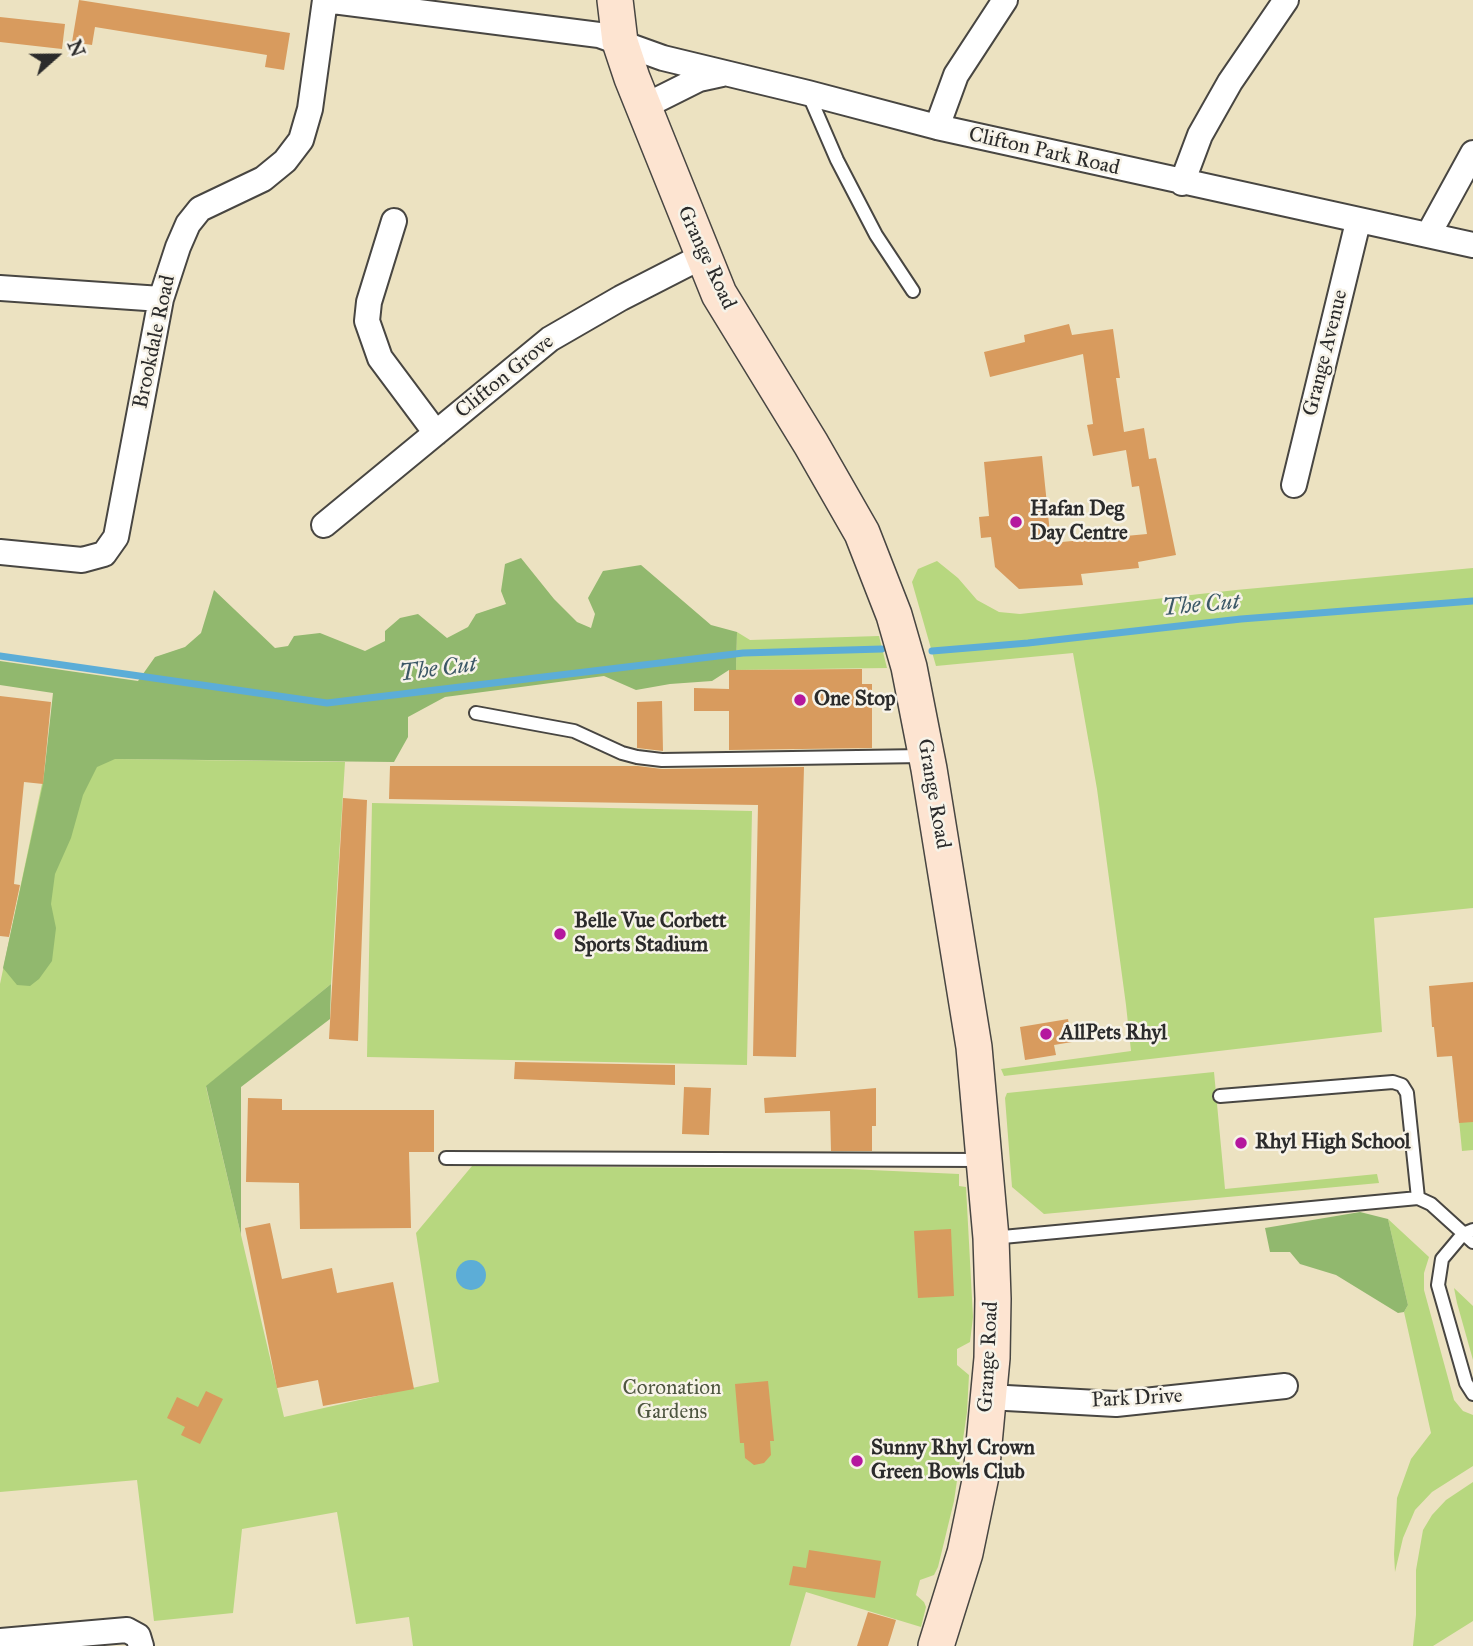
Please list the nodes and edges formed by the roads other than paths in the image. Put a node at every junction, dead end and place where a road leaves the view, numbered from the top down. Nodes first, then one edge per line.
1 (325, 0) edge
2 (615, 0) edge
3 (1005, 0) edge
4 (1286, 0) edge
5 (620, 42) junction
6 (722, 74) junction
7 (808, 93) junction
8 (643, 107) junction
9 (937, 127) junction
10 (1473, 153) edge
11 (1182, 183) junction
12 (394, 221) dead end
13 (1358, 222) junction
14 (1428, 235) junction
15 (1473, 246) edge
16 (703, 256) junction
17 (0, 288) edge
18 (913, 290) dead end
19 (161, 299) junction
20 (436, 433) junction
21 (1294, 485) dead end
22 (324, 525) dead end
23 (0, 552) edge
24 (476, 713) dead end
25 (926, 756) junction
26 (1220, 1096) dead end
27 (446, 1158) dead end
28 (985, 1160) junction
29 (1418, 1198) junction
30 (1470, 1235) edge
31 (991, 1238) junction
32 (1285, 1386) dead end
33 (1473, 1394) edge
34 (988, 1397) junction
35 (0, 1641) edge
36 (139, 1641) edge
37 (936, 1646) edge

1 - 5 street, Clifton Park Road
1 - 19 street, Brookdale Road
2 - 5 main road, Grange Road
3 - 9 street
4 - 11 street
5 - 6 street, Clifton Park Road
5 - 8 main road, Grange Road
6 - 7 street, Clifton Park Road
6 - 8 street
7 - 9 street, Clifton Park Road
7 - 18 lane
8 - 16 main road, Grange Road
9 - 11 street, Clifton Park Road
10 - 14 street
11 - 13 street, Clifton Park Road
12 - 20 street
13 - 14 street, Clifton Park Road
13 - 21 street, Grange Avenue
14 - 15 street, Clifton Park Road
16 - 20 street, Clifton Grove
16 - 25 main road, Grange Road
17 - 19 street
19 - 23 street, Brookdale Road
20 - 22 street, Clifton Grove
24 - 25 lane
25 - 28 main road, Grange Road
26 - 29 lane
27 - 28 lane
28 - 31 main road, Grange Road
29 - 30 lane
29 - 31 lane
30 - 33 lane
31 - 34 main road, Grange Road
32 - 34 street, Park Drive
34 - 37 main road, Grange Road
35 - 36 street

